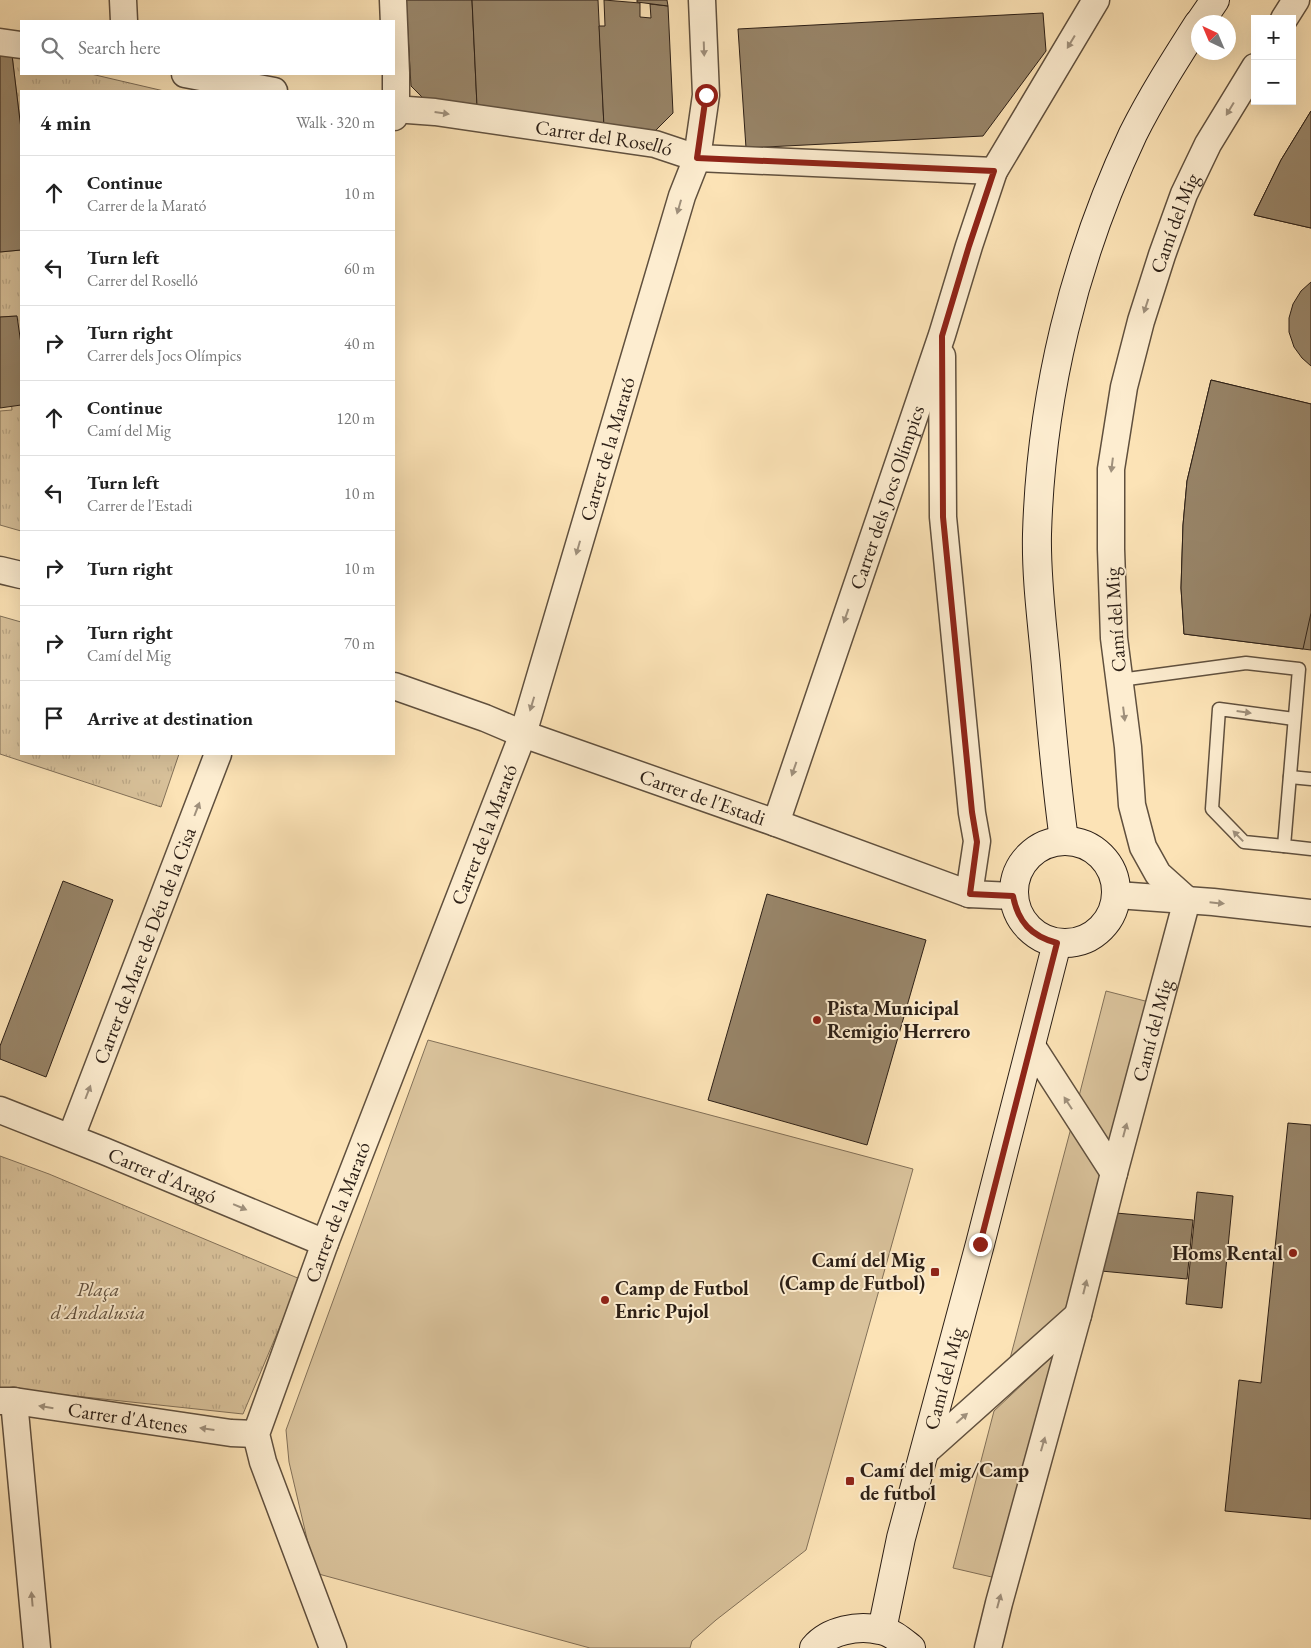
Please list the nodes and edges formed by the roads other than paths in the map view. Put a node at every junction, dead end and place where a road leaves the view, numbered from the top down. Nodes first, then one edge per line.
1 (123, 0) edge
2 (393, 0) edge
3 (702, 0) edge
4 (1096, 0) edge
5 (1215, 0) edge
6 (1296, 0) edge
7 (1205, 15) edge
8 (1287, 15) edge
9 (124, 20) edge
10 (393, 20) edge
11 (1191, 35) edge
12 (0, 42) edge
13 (20, 45) edge
14 (1251, 74) edge
15 (190, 75) edge
16 (394, 75) edge
17 (269, 90) edge
18 (394, 90) edge
19 (395, 111) edge
20 (697, 158) junction
21 (994, 171) junction
22 (942, 336) junction
23 (1120, 680) junction
24 (395, 686) edge
25 (1294, 719) junction
26 (524, 734) junction
27 (218, 755) edge
28 (1290, 777) junction
29 (1311, 779) edge
30 (776, 823) junction
31 (1064, 840) junction
32 (1284, 846) junction
33 (1311, 849) edge
34 (970, 894) junction
35 (1116, 895) junction
36 (1013, 896) junction
37 (1187, 900) junction
38 (1311, 913) edge
39 (1057, 943) junction
40 (1032, 1046) junction
41 (0, 1110) edge
42 (71, 1137) junction
43 (1114, 1173) junction
44 (325, 1243) junction
45 (1078, 1315) junction
46 (7, 1401) edge
47 (256, 1434) junction
48 (926, 1450) junction
49 (882, 1630) junction
50 (37, 1648) edge
51 (333, 1648) edge
52 (814, 1648) edge
53 (911, 1648) edge
54 (988, 1648) edge

1 - 9 street
2 - 10 street
3 -> 20 street, Carrer de la Marató
4 -> 21 street
5 - 7 street
6 - 8 street
11 - 31 street
12 - 13 street
14 -> 23 street, Camí del Mig
15 - 17 street
16 - 18 street
19 -> 20 street, Carrer del Roselló
20 - 21 street, Carrer del Roselló
20 -> 26 street, Carrer de la Marató
21 - 22 street, Carrer dels Jocs Olímpics
22 -> 30 street, Carrer dels Jocs Olímpics
22 - 34 street
23 - 25 lane
23 -> 37 street, Camí del Mig
24 - 26 street, Carrer de l'Estadi
25 - 28 lane
32 -> 25 lane
26 - 30 street, Carrer de l'Estadi
26 - 44 street, Carrer de la Marató
42 -> 27 street, Carrer de Mare de Déu de la Cisa
28 - 29 lane
28 - 32 lane
30 - 34 street, Carrer de l'Estadi
31 - 35 street
31 - 36 street
32 - 33 lane
34 - 36 street, Carrer de l'Estadi
35 - 37 street
35 - 39 street
36 - 39 street
37 -> 38 street
43 -> 37 street, Camí del Mig
39 - 40 street, Camí del Mig
43 -> 40 street
40 - 48 street, Camí del Mig
41 - 42 street, Carrer d'Aragó
42 -> 44 street, Carrer d'Aragó
45 -> 43 street, Camí del Mig
44 - 47 street, Carrer de la Marató
48 -> 45 street, Camí del Mig
54 -> 45 street, Camí del Mig
47 -> 46 street, Carrer d'Atenes
50 -> 46 street
47 - 51 street
48 - 49 street, Camí del Mig
49 - 52 street
49 - 53 street

